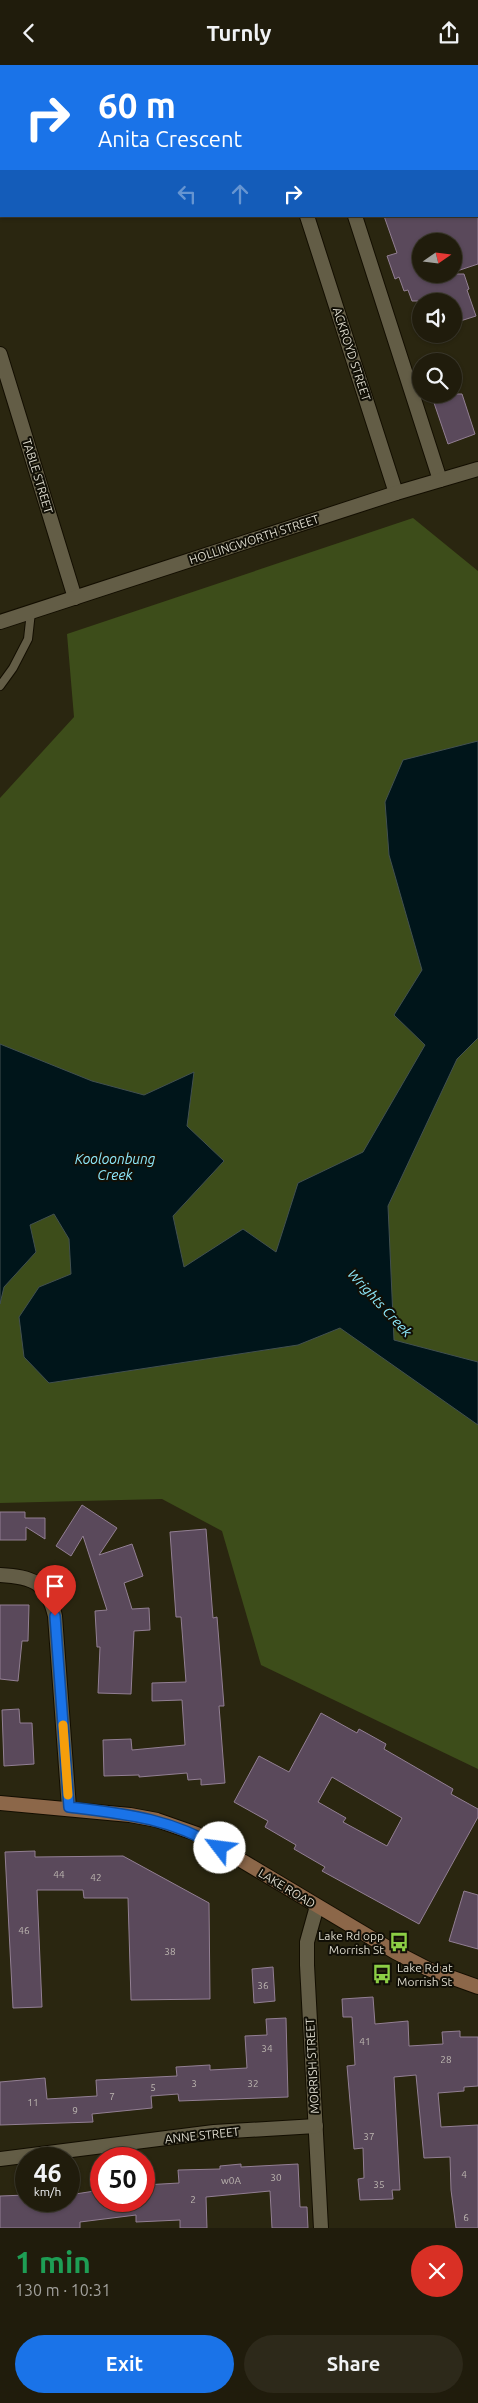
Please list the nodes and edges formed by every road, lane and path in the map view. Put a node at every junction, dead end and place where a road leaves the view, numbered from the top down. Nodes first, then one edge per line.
1 (307, 217) edge
2 (355, 217) edge
3 (0, 354) edge
4 (478, 469) edge
5 (440, 480) junction
6 (396, 493) junction
7 (75, 598) junction
8 (30, 612) junction
9 (0, 622) edge
10 (0, 686) edge
11 (0, 1575) edge
12 (0, 1803) edge
13 (69, 1807) junction
14 (317, 1906) junction
15 (478, 1987) edge
16 (316, 2127) junction
17 (0, 2159) edge
18 (321, 2228) edge

1 - 6 street, ACKROYD STREET
2 - 5 street
3 - 7 street, TABLE STREET
4 - 5 street, HOLLINGWORTH STREET
5 - 6 street, HOLLINGWORTH STREET
6 - 7 street, HOLLINGWORTH STREET
7 - 8 street, HOLLINGWORTH STREET
8 - 9 street, HOLLINGWORTH STREET
8 - 10 lane
11 - 13 street
12 - 13 main road, LAKE ROAD
13 - 14 main road, LAKE ROAD
14 - 15 main road, LAKE ROAD
14 - 16 street, MORRISH STREET
16 - 17 street, ANNE STREET
16 - 18 street, MORRISH STREET

